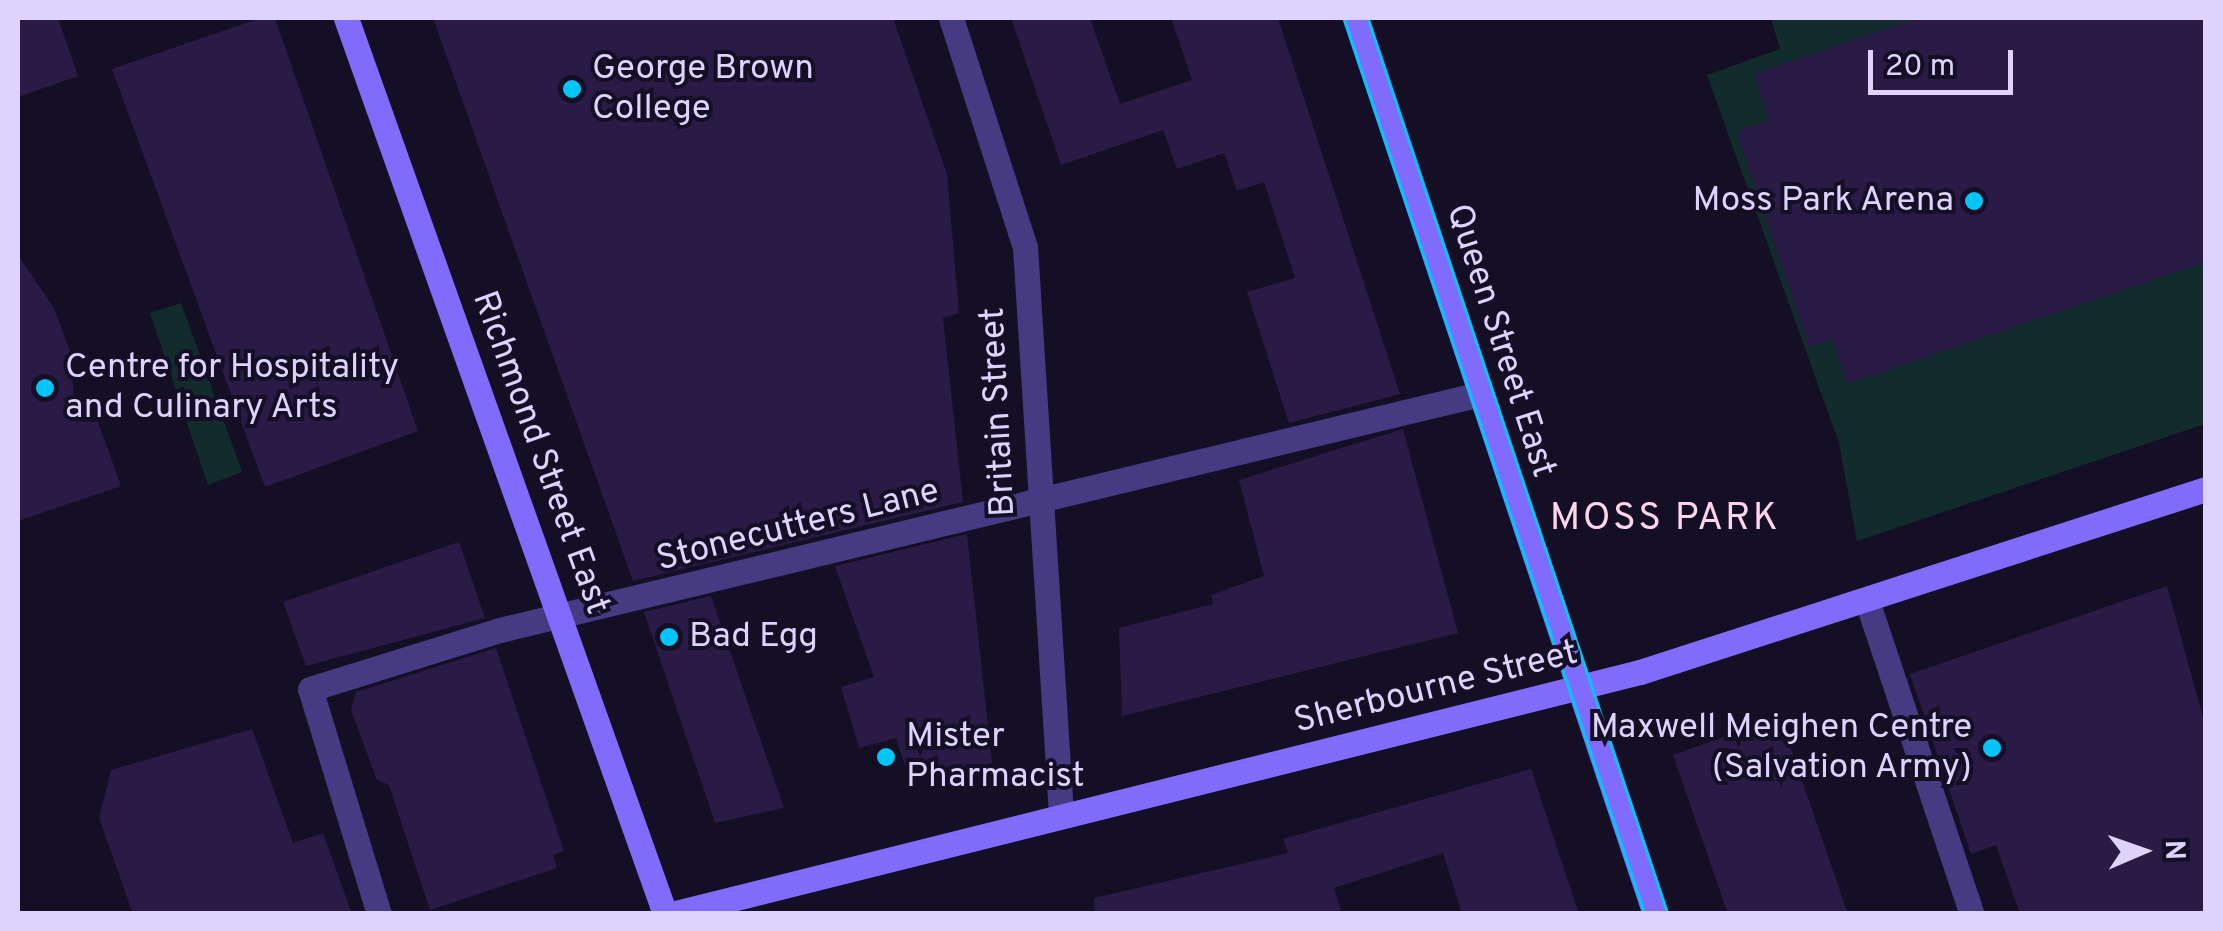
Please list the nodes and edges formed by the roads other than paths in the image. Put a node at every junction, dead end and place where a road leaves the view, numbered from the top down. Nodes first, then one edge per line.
1 (346, 18) edge
2 (951, 18) edge
3 (1355, 18) edge
4 (1480, 394) junction
5 (2206, 489) edge
6 (1039, 502) junction
7 (1868, 604) junction
8 (563, 618) junction
9 (1579, 688) junction
10 (1060, 814) junction
11 (379, 914) edge
12 (665, 914) edge
13 (672, 914) edge
14 (1655, 914) edge
15 (1972, 914) edge

1 - 8 main road, Richmond Street East
2 - 6 street, Britain Street
3 - 4 main road, Queen Street East
4 - 6 street, Stonecutters Lane
4 - 9 main road, Queen Street East
5 - 7 main road, Sherbourne Street
6 - 8 street, Stonecutters Lane
6 - 10 street, Britain Street
7 - 9 main road, Sherbourne Street
7 - 15 street
8 - 11 street, Stonecutters Lane
8 - 12 main road, Richmond Street East
9 - 10 main road, Sherbourne Street
9 - 14 main road, Queen Street East
10 - 13 main road, Sherbourne Street

